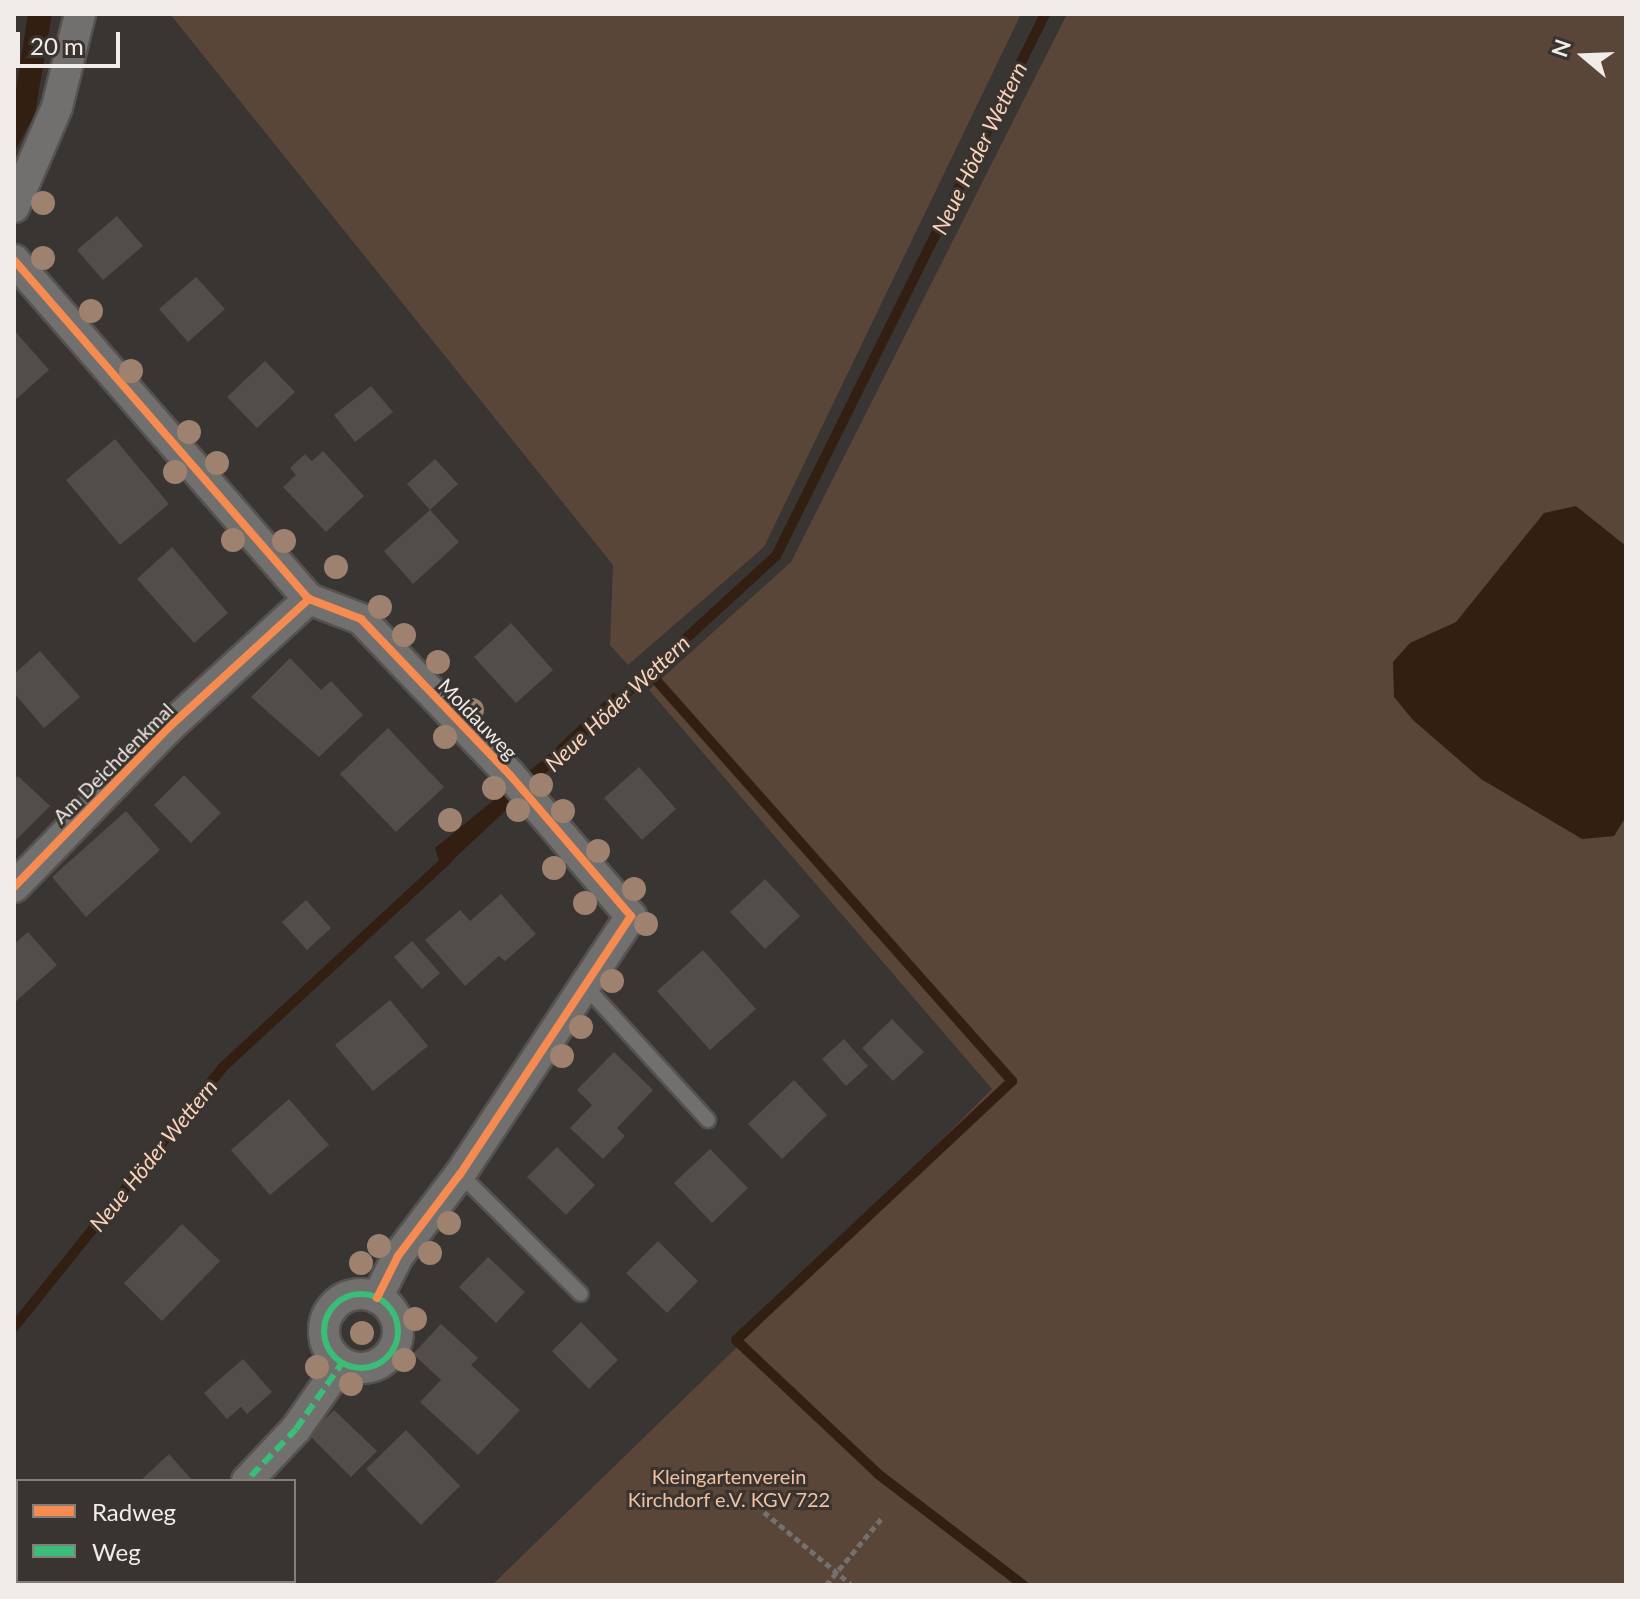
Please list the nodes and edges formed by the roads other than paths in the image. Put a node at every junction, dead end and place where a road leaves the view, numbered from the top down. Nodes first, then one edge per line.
1 (80, 14) edge
2 (14, 207) edge
3 (14, 260) edge
4 (309, 599) junction
5 (14, 887) edge
6 (585, 986) junction
7 (708, 1120) dead end
8 (460, 1174) junction
9 (581, 1294) dead end
10 (377, 1298) junction
11 (342, 1363) junction
12 (249, 1479) edge

1 - 2 street
3 - 4 street, Moldauweg
4 - 5 street, Am Deichdenkmal
4 - 6 street, Moldauweg
6 - 7 lane
6 - 8 street, Moldauweg
8 - 9 lane
8 - 10 street, Moldauweg
10 - 11 street
10 - 11 street
11 - 12 street

